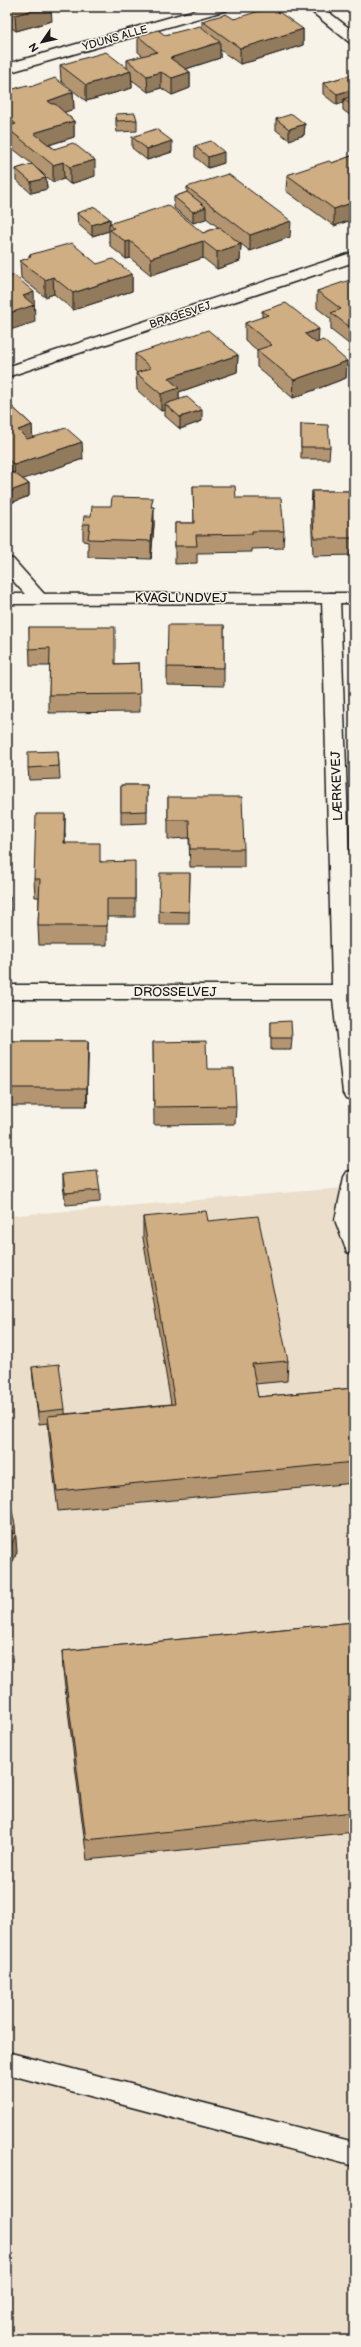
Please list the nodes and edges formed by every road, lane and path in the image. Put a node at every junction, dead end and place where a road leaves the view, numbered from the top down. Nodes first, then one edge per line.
1 (222, 7) edge
2 (313, 7) edge
3 (354, 39) edge
4 (7, 68) edge
5 (354, 257) edge
6 (7, 372) edge
7 (7, 563) edge
8 (330, 598) junction
9 (354, 598) edge
10 (7, 599) edge
11 (39, 599) junction
12 (7, 992) edge
13 (343, 992) junction
14 (354, 1093) edge
15 (354, 1177) edge
16 (354, 1247) edge
17 (7, 2063) edge
18 (354, 2154) edge

1 - 4 street, YDUNS ALLE
2 - 3 street
5 - 6 street, BRAGESVEJ
7 - 11 street
8 - 9 street, KVAGLUNDVEJ
8 - 11 street, KVAGLUNDVEJ
8 - 13 street, LÆRKEVEJ
10 - 11 street, KVAGLUNDVEJ
12 - 13 street, DROSSELVEJ
13 - 14 street, LÆRKEVEJ
15 - 16 lane
17 - 18 lane

